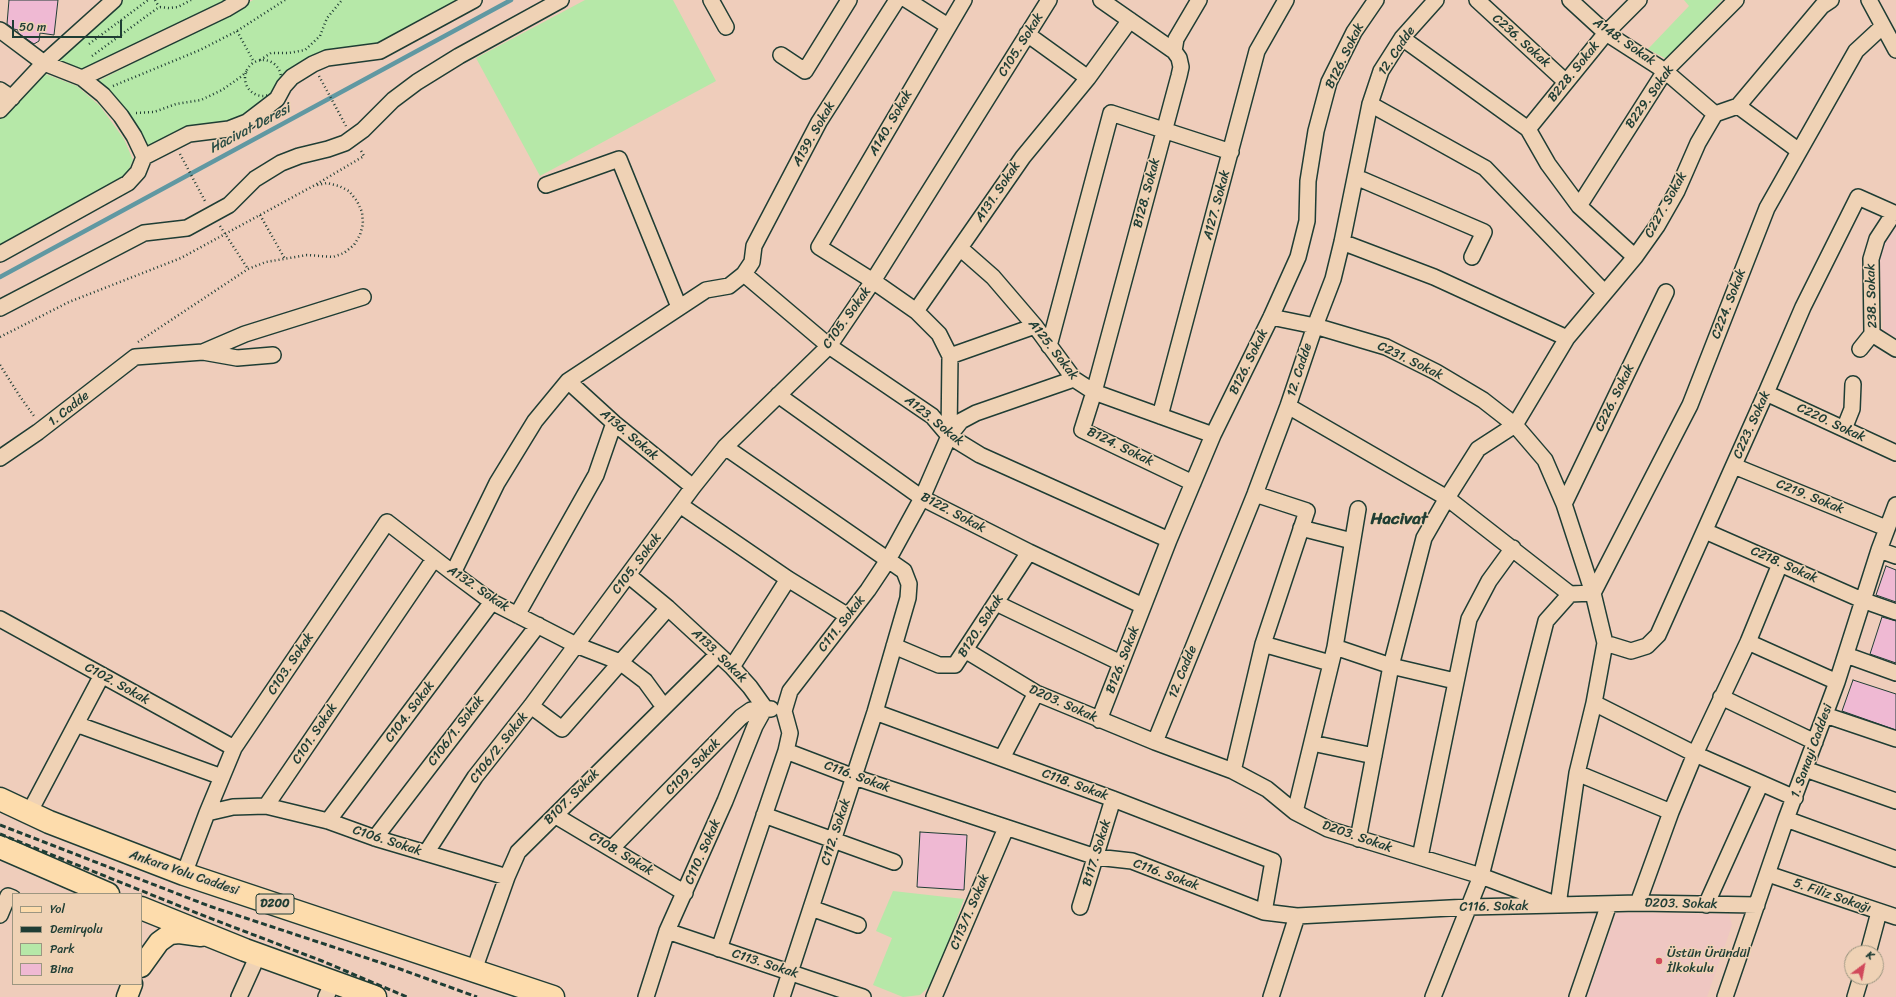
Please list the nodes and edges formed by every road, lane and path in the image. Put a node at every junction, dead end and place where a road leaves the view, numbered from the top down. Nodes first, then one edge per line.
1 (148, 0) edge
2 (191, 0) edge
3 (241, 0) edge
4 (285, 0) edge
5 (342, 0) edge
6 (474, 0) edge
7 (561, 0) edge
8 (710, 0) edge
9 (849, 0) edge
10 (897, 0) edge
11 (907, 0) edge
12 (964, 0) edge
13 (1049, 0) edge
14 (1100, 0) edge
15 (1199, 0) edge
16 (1286, 0) edge
17 (1376, 0) edge
18 (1436, 0) edge
19 (1477, 0) edge
20 (1570, 0) edge
21 (1639, 0) edge
22 (1736, 0) edge
23 (1869, 0) edge
24 (109, 1) edge
25 (156, 1) edge
26 (1823, 2) edge
27 (159, 7) junction
28 (1130, 20) junction
29 (948, 26) junction
30 (1883, 26) junction
31 (726, 27) dead end
32 (0, 30) edge
33 (237, 30) junction
34 (1606, 33) junction
35 (1027, 34) junction
36 (1402, 38) junction
37 (86, 46) dead end
38 (1896, 50) edge
39 (1174, 51) junction
40 (781, 55) dead end
41 (91, 56) dead end
42 (260, 60) junction
43 (254, 62) junction
44 (44, 63) junction
45 (247, 71) junction
46 (1666, 71) junction
47 (318, 75) dead end
48 (82, 78) junction
49 (1088, 78) junction
50 (1566, 82) junction
51 (107, 89) dead end
52 (6, 94) edge
53 (1370, 104) junction
54 (1738, 106) junction
55 (0, 110) edge
56 (135, 113) dead end
57 (1716, 114) junction
58 (1528, 129) junction
59 (1164, 131) junction
60 (349, 132) junction
61 (177, 150) dead end
62 (1799, 151) junction
63 (1231, 152) junction
64 (144, 157) junction
65 (1356, 176) junction
66 (315, 185) junction
67 (546, 185) dead end
68 (1579, 206) junction
69 (210, 209) junction
70 (1895, 212) edge
71 (260, 215) junction
72 (225, 234) junction
73 (1342, 242) junction
74 (960, 248) junction
75 (0, 254) edge
76 (1472, 256) dead end
77 (1635, 257) junction
78 (285, 259) junction
79 (248, 269) junction
80 (744, 274) junction
81 (873, 281) junction
82 (1604, 292) junction
83 (1666, 292) dead end
84 (363, 297) dead end
85 (680, 307) junction
86 (0, 308) edge
87 (916, 311) junction
88 (1271, 317) junction
89 (1035, 326) junction
90 (1314, 326) junction
91 (1872, 334) junction
92 (0, 337) edge
93 (1567, 338) junction
94 (829, 346) junction
95 (1049, 346) junction
96 (1896, 349) edge
97 (1860, 350) dead end
98 (133, 352) junction
99 (203, 352) junction
100 (273, 355) dead end
101 (950, 356) junction
102 (0, 364) edge
103 (1074, 379) junction
104 (568, 381) junction
105 (1853, 384) dead end
106 (1094, 392) junction
107 (1766, 393) junction
108 (778, 394) junction
109 (1288, 406) junction
110 (39, 413) dead end
111 (34, 416) junction
112 (1160, 416) junction
113 (29, 420) dead end
114 (614, 423) junction
115 (1515, 425) junction
116 (1844, 429) junction
117 (1213, 435) junction
118 (949, 436) junction
119 (725, 447) junction
120 (1896, 453) edge
121 (0, 458) edge
122 (1734, 466) junction
123 (1193, 483) junction
124 (693, 487) junction
125 (1255, 494) junction
126 (922, 498) junction
127 (1447, 498) junction
128 (1564, 504) junction
129 (680, 505) junction
130 (1896, 505) edge
131 (1358, 509) dead end
132 (387, 522) joint
133 (1301, 528) junction
134 (1886, 528) junction
135 (1704, 531) junction
136 (1169, 540) junction
137 (1352, 541) junction
138 (1513, 548) junction
139 (1879, 550) junction
140 (1029, 552) junction
141 (1896, 556) edge
142 (434, 559) junction
143 (888, 560) junction
144 (1780, 564) junction
145 (453, 573) junction
146 (628, 575) junction
147 (788, 579) junction
148 (1593, 593) junction
149 (1570, 594) junction
150 (1862, 600) junction
151 (492, 602) junction
152 (996, 603) junction
153 (1143, 606) junction
154 (668, 608) junction
155 (1896, 612) edge
156 (517, 615) junction
157 (848, 616) junction
158 (0, 619) edge
159 (538, 625) junction
160 (1748, 642) junction
161 (1605, 643) junction
162 (1263, 644) junction
163 (576, 645) junction
164 (894, 646) junction
165 (1335, 647) junction
166 (965, 650) junction
167 (718, 654) junction
168 (1846, 655) junction
169 (620, 662) junction
170 (1121, 663) junction
171 (1330, 663) junction
172 (1391, 666) junction
173 (732, 667) junction
174 (1896, 673) edge
175 (102, 675) junction
176 (1456, 681) junction
177 (1837, 682) junction
178 (1036, 693) junction
179 (1721, 697) junction
180 (1594, 704) junction
181 (531, 706) junction
182 (664, 707) junction
183 (765, 708) junction
184 (784, 710) junction
185 (875, 712) junction
186 (1825, 715) junction
187 (1099, 720) junction
188 (76, 724) junction
189 (1896, 739) edge
190 (1155, 742) junction
191 (1815, 742) junction
192 (1312, 743) junction
193 (234, 748) junction
194 (786, 751) junction
195 (1695, 754) junction
196 (1374, 756) junction
197 (1002, 758) junction
198 (1805, 769) junction
199 (1233, 771) junction
200 (1577, 773) junction
201 (222, 777) junction
202 (854, 777) junction
203 (1761, 783) junction
204 (1794, 798) junction
205 (0, 799) edge
206 (1113, 799) junction
207 (1896, 801) edge
208 (266, 806) junction
209 (29, 812) junction
210 (1294, 812) junction
211 (1671, 812) junction
212 (207, 813) junction
213 (764, 815) junction
214 (556, 816) junction
215 (1786, 819) junction
216 (328, 822) junction
217 (1006, 828) junction
218 (375, 838) junction
219 (1358, 839) junction
220 (834, 841) junction
221 (0, 847) edge
222 (612, 848) junction
223 (426, 853) junction
224 (1096, 857) junction
225 (1420, 857) junction
226 (1896, 859) edge
227 (894, 862) dead end
228 (184, 874) junction
229 (1768, 874) junction
230 (507, 876) junction
231 (1481, 876) junction
232 (100, 892) edge
233 (685, 892) junction
234 (12, 898) edge
235 (1638, 903) junction
236 (1609, 904) junction
237 (1558, 905) junction
238 (1706, 905) junction
239 (1757, 905) junction
240 (1080, 907) dead end
241 (1469, 907) junction
242 (142, 908) edge
243 (811, 908) junction
244 (1264, 912) junction
245 (1879, 912) junction
246 (0, 915) edge
247 (1297, 916) junction
248 (1896, 917) edge
249 (858, 925) dead end
250 (667, 931) junction
251 (216, 938) junction
252 (1870, 945) edge
253 (719, 949) junction
254 (258, 955) junction
255 (142, 966) edge
256 (474, 970) junction
257 (789, 972) junction
258 (132, 985) edge
259 (330, 990) edge
260 (127, 997) edge
261 (239, 997) edge
262 (375, 997) edge
263 (554, 997) edge
264 (646, 997) edge
265 (782, 997) edge
266 (863, 997) edge
267 (934, 997) edge
268 (1272, 997) edge
269 (1433, 997) edge
270 (1577, 997) edge
271 (1725, 997) edge

1 - 37 path
2 - 27 path
3 - 48 street
4 - 33 path
5 - 42 path
6 - 64 street
7 - 60 street
8 - 31 street
9 - 40 street
10 - 80 street, A139. Sokak
11 - 29 street
12 - 29 street, A140. Sokak
13 - 35 street, C105. Sokak
14 - 28 street
15 - 39 street
16 - 63 street, A127. Sokak
17 - 88 street, B126. Sokak
18 - 36 street, 12. Cadde
19 - 50 street, C236. Sokak
20 - 34 street, A148. Sokak
21 - 34 street, B228. Sokak
22 - 46 street, B229. Sokak
23 - 30 street
24 - 44 street
25 - 27 path
26 - 54 street
27 - 41 path
28 - 39 street
28 - 49 street, A131. Sokak
29 - 81 street, A140. Sokak
30 - 38 street
30 - 62 street, C224. Sokak
32 - 44 street
33 - 43 path
33 - 51 path
34 - 46 street, A148. Sokak
34 - 50 street, B228. Sokak
35 - 49 street
35 - 81 street, C105. Sokak
36 - 53 street, 12. Cadde
36 - 58 street
39 - 59 street, B128. Sokak
42 - 43 path
42 - 45 path
43 - 45 path
44 - 48 street
44 - 52 street
45 - 56 path
46 - 57 street, A148. Sokak
46 - 68 street, B229. Sokak
47 - 60 path
48 - 64 street
49 - 74 street, A131. Sokak
50 - 58 street, B228. Sokak
52 - 55 street
53 - 65 street, 12. Cadde
53 - 82 street
54 - 57 street
54 - 62 street
57 - 77 street, C227. Sokak
58 - 68 street
59 - 63 street
59 - 95 street
59 - 106 street, B128. Sokak
60 - 66 path
60 - 69 street
61 - 69 path
62 - 148 street, C224. Sokak
63 - 112 street, A127. Sokak
64 - 75 street
65 - 73 street, 12. Cadde
65 - 76 street
66 - 71 path
66 - 78 path
67 - 85 street
68 - 77 street
69 - 72 path
69 - 86 street
70 - 91 street, 238. Sokak
70 - 107 street, C223. Sokak
71 - 72 path
71 - 78 path
72 - 79 path
72 - 92 path
73 - 90 street, 12. Cadde
73 - 93 street
74 - 87 street, A131. Sokak
74 - 89 street, A125. Sokak
77 - 82 street, C227. Sokak
78 - 79 path
79 - 98 path
80 - 85 street
80 - 94 street, A123. Sokak
81 - 87 street
81 - 94 street, C105. Sokak
82 - 93 street, C227. Sokak
83 - 128 street, C226. Sokak
84 - 99 street
85 - 104 street
87 - 101 street
88 - 90 street, C231. Sokak
88 - 117 street, B126. Sokak
89 - 95 street, A125. Sokak
89 - 101 street
90 - 109 street, 12. Cadde
90 - 115 street, C231. Sokak
91 - 96 street, 238. Sokak
91 - 97 street
93 - 115 street, C227. Sokak
94 - 108 street, C105. Sokak
94 - 118 street, A123. Sokak
95 - 103 street, A125. Sokak
98 - 99 street
98 - 121 street, 1. Cadde
99 - 100 street
101 - 118 street
102 - 111 path
103 - 106 street, A125. Sokak
103 - 118 street, C111. Sokak
104 - 114 street, A136. Sokak
104 - 145 street
105 - 116 street
106 - 112 street, A125. Sokak
106 - 123 street, B124. Sokak
107 - 116 street, C220. Sokak
107 - 122 street, C223. Sokak
108 - 119 street, C105. Sokak
108 - 126 street, B122. Sokak
109 - 125 street, 12. Cadde
109 - 127 street
110 - 111 path
111 - 113 path
112 - 117 street, A125. Sokak
114 - 124 street, A136. Sokak
114 - 156 street
115 - 127 street
115 - 128 street, C231. Sokak
116 - 120 street, C220. Sokak
117 - 123 street, B126. Sokak
118 - 126 street, C111. Sokak
118 - 136 street, A123. Sokak
119 - 124 street, C105. Sokak
119 - 143 street, C112. Sokak
122 - 134 street, C219. Sokak
122 - 135 street, C223. Sokak
123 - 136 street, B126. Sokak
124 - 129 street, C105. Sokak
125 - 133 street
125 - 190 street, 12. Cadde
126 - 140 street, B122. Sokak
126 - 143 street, C111. Sokak
127 - 138 street
127 - 172 street
128 - 148 street, C231. Sokak
129 - 146 street, C105. Sokak
129 - 147 street
130 - 134 street, 1. Sanayi Caddesi
131 - 137 street
132 - 142 street, A132. Sokak
132 - 193 street, C103. Sokak
133 - 137 street
133 - 162 street
134 - 139 street, 1. Sanayi Caddesi
135 - 144 street, C218. Sokak
135 - 161 street, C223. Sokak
136 - 153 street, B126. Sokak
137 - 165 street
138 - 149 street
138 - 176 street
139 - 141 street
139 - 150 street, 1. Sanayi Caddesi
140 - 152 street, B120. Sokak
140 - 153 street, B122. Sokak
142 - 145 street, A132. Sokak
142 - 208 street, C101. Sokak
143 - 157 street, C111. Sokak
143 - 164 street, C112. Sokak
144 - 150 street, C218. Sokak
144 - 160 street
145 - 151 street, A132. Sokak
146 - 154 street, A133. Sokak
146 - 163 street, C105. Sokak
147 - 157 street
147 - 173 street
148 - 149 street
148 - 161 street, C231. Sokak
149 - 231 street
150 - 155 street, C218. Sokak
150 - 168 street, 1. Sanayi Caddesi
151 - 156 street, A132. Sokak
151 - 216 street, C104. Sokak
152 - 166 street, B120. Sokak
152 - 170 street
153 - 170 street, B126. Sokak
154 - 167 street, A133. Sokak
154 - 169 street
156 - 159 street, A132. Sokak
157 - 184 street, C111. Sokak
158 - 175 street, C102. Sokak
159 - 163 street, A132. Sokak
159 - 218 street, C106/1. Sokak
160 - 177 street
160 - 179 street
161 - 180 street
162 - 171 street
162 - 199 street
163 - 169 street
163 - 181 street, C106/2. Sokak
164 - 166 street, B120. Sokak
164 - 185 street, C112. Sokak
165 - 171 street
165 - 172 street
166 - 178 street, D203. Sokak
167 - 173 street, A133. Sokak
167 - 182 street, B107. Sokak
168 - 174 street
168 - 177 street, 1. Sanayi Caddesi
169 - 181 street
169 - 182 street
170 - 187 street, B126. Sokak
171 - 192 street
172 - 176 street
172 - 196 street
173 - 183 street, A133. Sokak
175 - 188 street
175 - 193 street, C102. Sokak
176 - 225 street
177 - 186 street, 1. Sanayi Caddesi
178 - 187 street, D203. Sokak
178 - 197 street
179 - 191 street
179 - 195 street
180 - 195 street
180 - 200 street
181 - 223 street, C106/2. Sokak
182 - 214 street, B107. Sokak
183 - 184 street, C109. Sokak
183 - 222 street, C109. Sokak
183 - 233 street, C110. Sokak
184 - 194 street
185 - 197 street, C118. Sokak
185 - 202 street, C112. Sokak
186 - 189 street
186 - 191 street, 1. Sanayi Caddesi
187 - 190 street, D203. Sokak
188 - 201 street
188 - 209 street
190 - 199 street, D203. Sokak
191 - 198 street, 1. Sanayi Caddesi
192 - 196 street
192 - 210 street
193 - 201 street, C103. Sokak
194 - 202 street, C116. Sokak
194 - 213 street
195 - 203 street
195 - 211 street
196 - 219 street
197 - 206 street, C118. Sokak
198 - 204 street, 1. Sanayi Caddesi
198 - 207 street
199 - 210 street, D203. Sokak
200 - 211 street
200 - 237 street
201 - 212 street, C103. Sokak
202 - 217 street, C116. Sokak
202 - 220 street, C112. Sokak
203 - 204 street
203 - 238 street
204 - 215 street, 1. Sanayi Caddesi
205 - 209 highway, Ankara Yolu Caddesi / D200
206 - 224 street, B117. Sokak
206 - 244 street, C118. Sokak
208 - 212 street
208 - 216 street, C106. Sokak
209 - 228 highway, Ankara Yolu Caddesi / D200
210 - 219 street, D203. Sokak
211 - 235 street
212 - 228 street
213 - 220 street
213 - 253 street
214 - 222 street, C108. Sokak
214 - 230 street, B107. Sokak
215 - 226 street
215 - 229 street, 1. Sanayi Caddesi
216 - 218 street, C106. Sokak
217 - 224 street, C116. Sokak
217 - 267 street, C113/1. Sokak
218 - 223 street, C106. Sokak
219 - 225 street, D203. Sokak
220 - 227 street
220 - 243 street, C112. Sokak
221 - 232 highway
222 - 233 street, C108. Sokak
223 - 230 street, C106. Sokak
224 - 240 street, B117. Sokak
224 - 244 street, C116. Sokak
225 - 231 street, D203. Sokak
228 - 256 highway, Ankara Yolu Caddesi / D200
229 - 239 street, 1. Sanayi Caddesi
229 - 245 street, 5. Filiz Sokağı
230 - 256 street, B107. Sokak
231 - 237 street, D203. Sokak
231 - 241 street
233 - 250 street, C110. Sokak
234 - 246 street
235 - 236 street, D203. Sokak
235 - 238 street, D203. Sokak
236 - 237 street, D203. Sokak
236 - 270 street
237 - 241 street, C116. Sokak
238 - 239 street, D203. Sokak
239 - 271 street, 1. Sanayi Caddesi
241 - 247 street, C116. Sokak
241 - 269 street
242 - 251 highway
243 - 249 street
243 - 257 street, C112. Sokak
244 - 247 street, C116. Sokak
245 - 248 street, 5. Filiz Sokağı
245 - 252 street
247 - 268 street
250 - 253 street, C113. Sokak
250 - 264 street, C110. Sokak
251 - 254 highway
251 - 255 main road
253 - 257 street, C113. Sokak
254 - 259 highway
254 - 261 street
256 - 263 highway, Ankara Yolu Caddesi / D200
257 - 265 street, C112. Sokak
257 - 266 street, C113. Sokak
258 - 260 main road
259 - 262 highway

